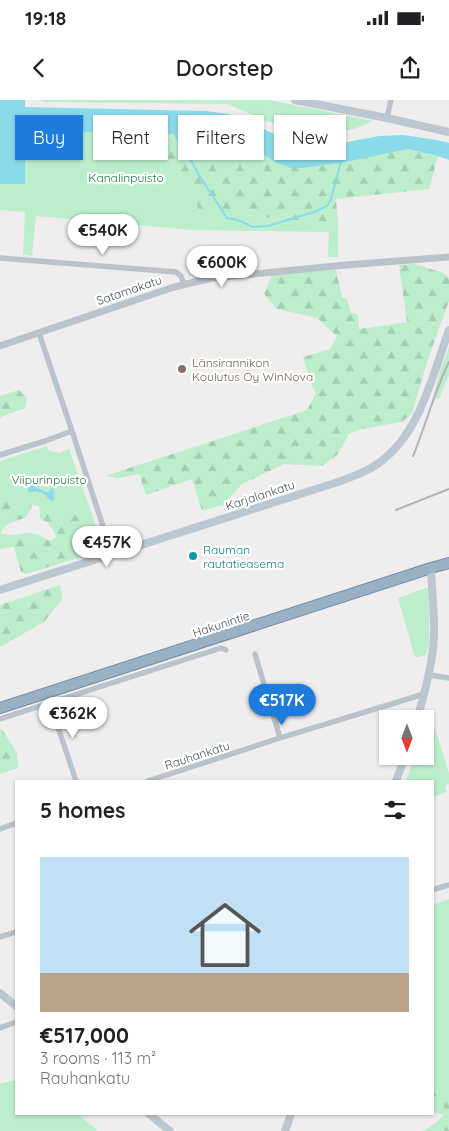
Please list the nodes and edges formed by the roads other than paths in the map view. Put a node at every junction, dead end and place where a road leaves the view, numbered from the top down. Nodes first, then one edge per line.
1 (295, 100) edge
2 (390, 100) edge
3 (387, 118) junction
4 (449, 132) edge
5 (449, 257) edge
6 (0, 258) edge
7 (184, 284) junction
8 (449, 330) edge
9 (38, 333) junction
10 (0, 346) edge
11 (72, 430) junction
12 (0, 455) edge
13 (112, 554) junction
14 (449, 563) edge
15 (431, 568) junction
16 (0, 590) edge
17 (226, 650) dead end
18 (255, 654) dead end
19 (429, 675) junction
20 (449, 678) edge
21 (424, 694) junction
22 (50, 703) junction
23 (0, 708) edge
24 (420, 710) edge
25 (0, 720) edge
26 (280, 738) junction
27 (402, 765) edge
28 (76, 780) edge
29 (151, 780) edge
30 (396, 780) edge
31 (15, 824) edge
32 (0, 829) edge
33 (449, 885) edge
34 (434, 889) edge
35 (15, 932) edge
36 (0, 937) edge
37 (0, 993) edge
38 (15, 1005) edge
39 (15, 1022) edge
40 (0, 1028) edge
41 (150, 1115) edge
42 (291, 1115) edge
43 (170, 1131) edge
44 (285, 1131) edge

1 - 3 main road
2 - 3 street
3 - 4 main road
5 - 7 street, Satamakatu
6 - 7 street
7 - 9 street, Satamakatu
8 - 13 main road, Karjalankatu
9 - 10 street, Satamakatu
9 - 11 street
11 - 12 street
11 - 13 street
13 - 16 main road, Karjalankatu
14 - 15 highway, Hakunintie
15 - 19 main road
15 - 23 highway, Hakunintie
17 - 22 street
18 - 26 street
19 - 20 street
19 - 21 main road
21 - 24 main road
21 - 26 street, Rauhankatu
22 - 25 street
22 - 28 street
26 - 29 street, Rauhankatu
27 - 30 main road
31 - 32 street
33 - 34 street
35 - 36 street
37 - 38 main road
39 - 40 street
41 - 43 main road
42 - 44 main road

